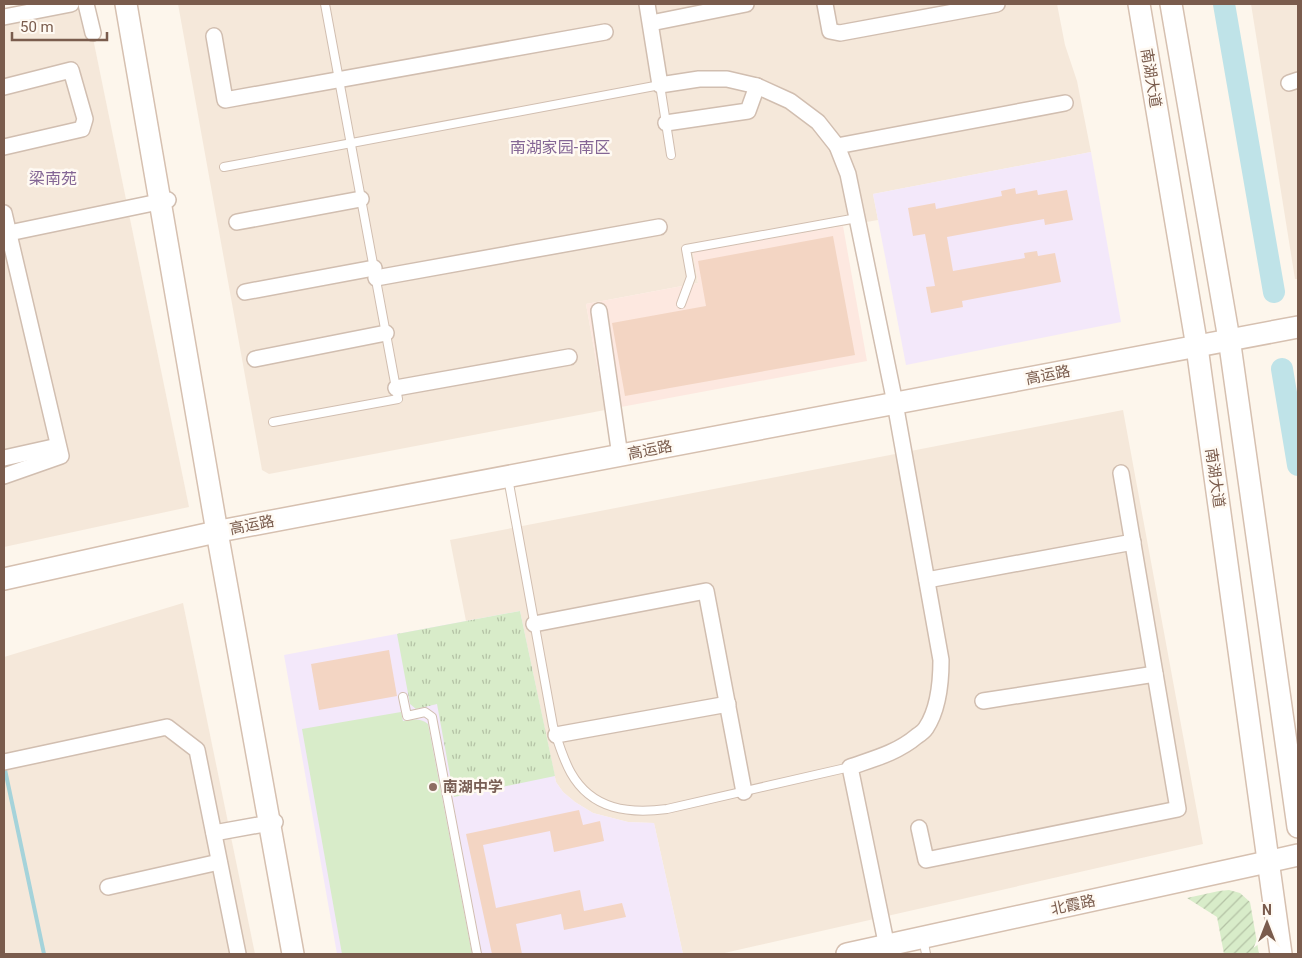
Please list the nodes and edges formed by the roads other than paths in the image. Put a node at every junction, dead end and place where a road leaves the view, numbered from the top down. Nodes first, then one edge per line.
1 (71, 4) edge
2 (86, 4) edge
3 (126, 4) edge
4 (134, 4) edge
5 (325, 4) edge
6 (647, 4) edge
7 (746, 4) edge
8 (825, 4) edge
9 (997, 4) edge
10 (1139, 4) edge
11 (1171, 4) edge
12 (9, 12) edge
13 (651, 23) junction
14 (605, 32) dead end
15 (93, 34) dead end
16 (214, 36) dead end
17 (339, 80) junction
18 (660, 85) junction
19 (757, 86) junction
20 (4, 87) edge
21 (1065, 103) dead end
22 (666, 123) junction
23 (351, 143) junction
24 (837, 146) junction
25 (4, 147) edge
26 (671, 155) dead end
27 (224, 167) dead end
28 (361, 199) junction
29 (164, 201) junction
30 (4, 213) edge
31 (857, 218) junction
32 (237, 222) dead end
33 (659, 227) dead end
34 (8, 233) junction
35 (10, 268) edge
36 (375, 273) junction
37 (245, 292) dead end
38 (680, 304) dead end
39 (600, 311) dead end
40 (1298, 327) edge
41 (1298, 332) edge
42 (386, 333) junction
43 (1229, 343) junction
44 (1197, 349) junction
45 (569, 357) dead end
46 (255, 359) dead end
47 (396, 388) junction
48 (895, 405) junction
49 (273, 422) dead end
50 (58, 446) junction
51 (620, 456) junction
52 (4, 458) edge
53 (1121, 473) dead end
54 (4, 476) edge
55 (508, 479) junction
56 (221, 534) junction
57 (1133, 542) junction
58 (4, 579) edge
59 (927, 580) junction
60 (4, 584) edge
61 (534, 624) junction
62 (1155, 674) junction
63 (403, 697) dead end
64 (983, 701) dead end
65 (728, 704) junction
66 (556, 735) junction
67 (10, 760) edge
68 (850, 767) junction
69 (744, 792) junction
70 (272, 823) junction
71 (1298, 827) edge
72 (919, 828) dead end
73 (214, 833) junction
74 (1298, 855) edge
75 (1298, 859) edge
76 (219, 862) junction
77 (1268, 865) junction
78 (108, 887) dead end
79 (925, 949) edge
80 (884, 950) edge
81 (238, 954) edge
82 (293, 954) edge
83 (300, 954) edge
84 (477, 954) edge
85 (848, 954) edge
86 (1281, 954) edge

1 - 12 street
2 - 15 street
3 - 29 main road
4 - 29 main road
5 - 17 lane
6 - 13 street
7 - 13 street
8 - 9 street
10 - 44 main road, 南湖大道
11 - 43 main road
13 - 18 street
14 - 17 street
16 - 17 street
17 - 23 lane
18 - 19 street
18 - 22 lane
18 - 23 lane
19 - 22 street
19 - 24 street
20 - 25 street
21 - 24 street
22 - 26 lane
23 - 27 lane
23 - 28 lane
24 - 31 street
28 - 32 street
28 - 36 lane
29 - 34 street
29 - 56 main road
30 - 34 street
31 - 38 lane
31 - 48 street
33 - 36 street
34 - 35 street
35 - 50 street
36 - 37 street
36 - 42 lane
39 - 51 street
40 - 43 main road, 高运路
41 - 43 main road, 高运路
42 - 46 street
42 - 47 lane
43 - 44 main road, 高运路
43 - 71 main road
44 - 48 main road, 高运路
44 - 77 main road, 南湖大道
45 - 47 street
47 - 49 lane
48 - 51 main road, 高运路
48 - 55 main road, 高运路
48 - 59 street
50 - 52 street
50 - 54 street
51 - 55 main road, 高运路
53 - 57 street
55 - 56 main road, 高运路
55 - 61 lane
56 - 58 main road, 高运路
56 - 60 main road, 高运路
56 - 70 main road
57 - 59 street
57 - 62 street
59 - 68 street
61 - 65 street
61 - 66 lane
62 - 64 street
62 - 72 street
63 - 84 lane
65 - 66 street
65 - 69 street
66 - 69 lane
67 - 73 street
68 - 69 lane
68 - 80 street
70 - 73 street
70 - 82 main road
70 - 83 main road
73 - 76 street
74 - 77 main road, 北霞路
75 - 77 main road, 北霞路
76 - 78 street
76 - 81 street
77 - 79 main road, 北霞路
77 - 80 main road, 北霞路
77 - 86 main road, 南湖大道
79 - 80 main road, 北霞路
80 - 85 main road, 北霞路

